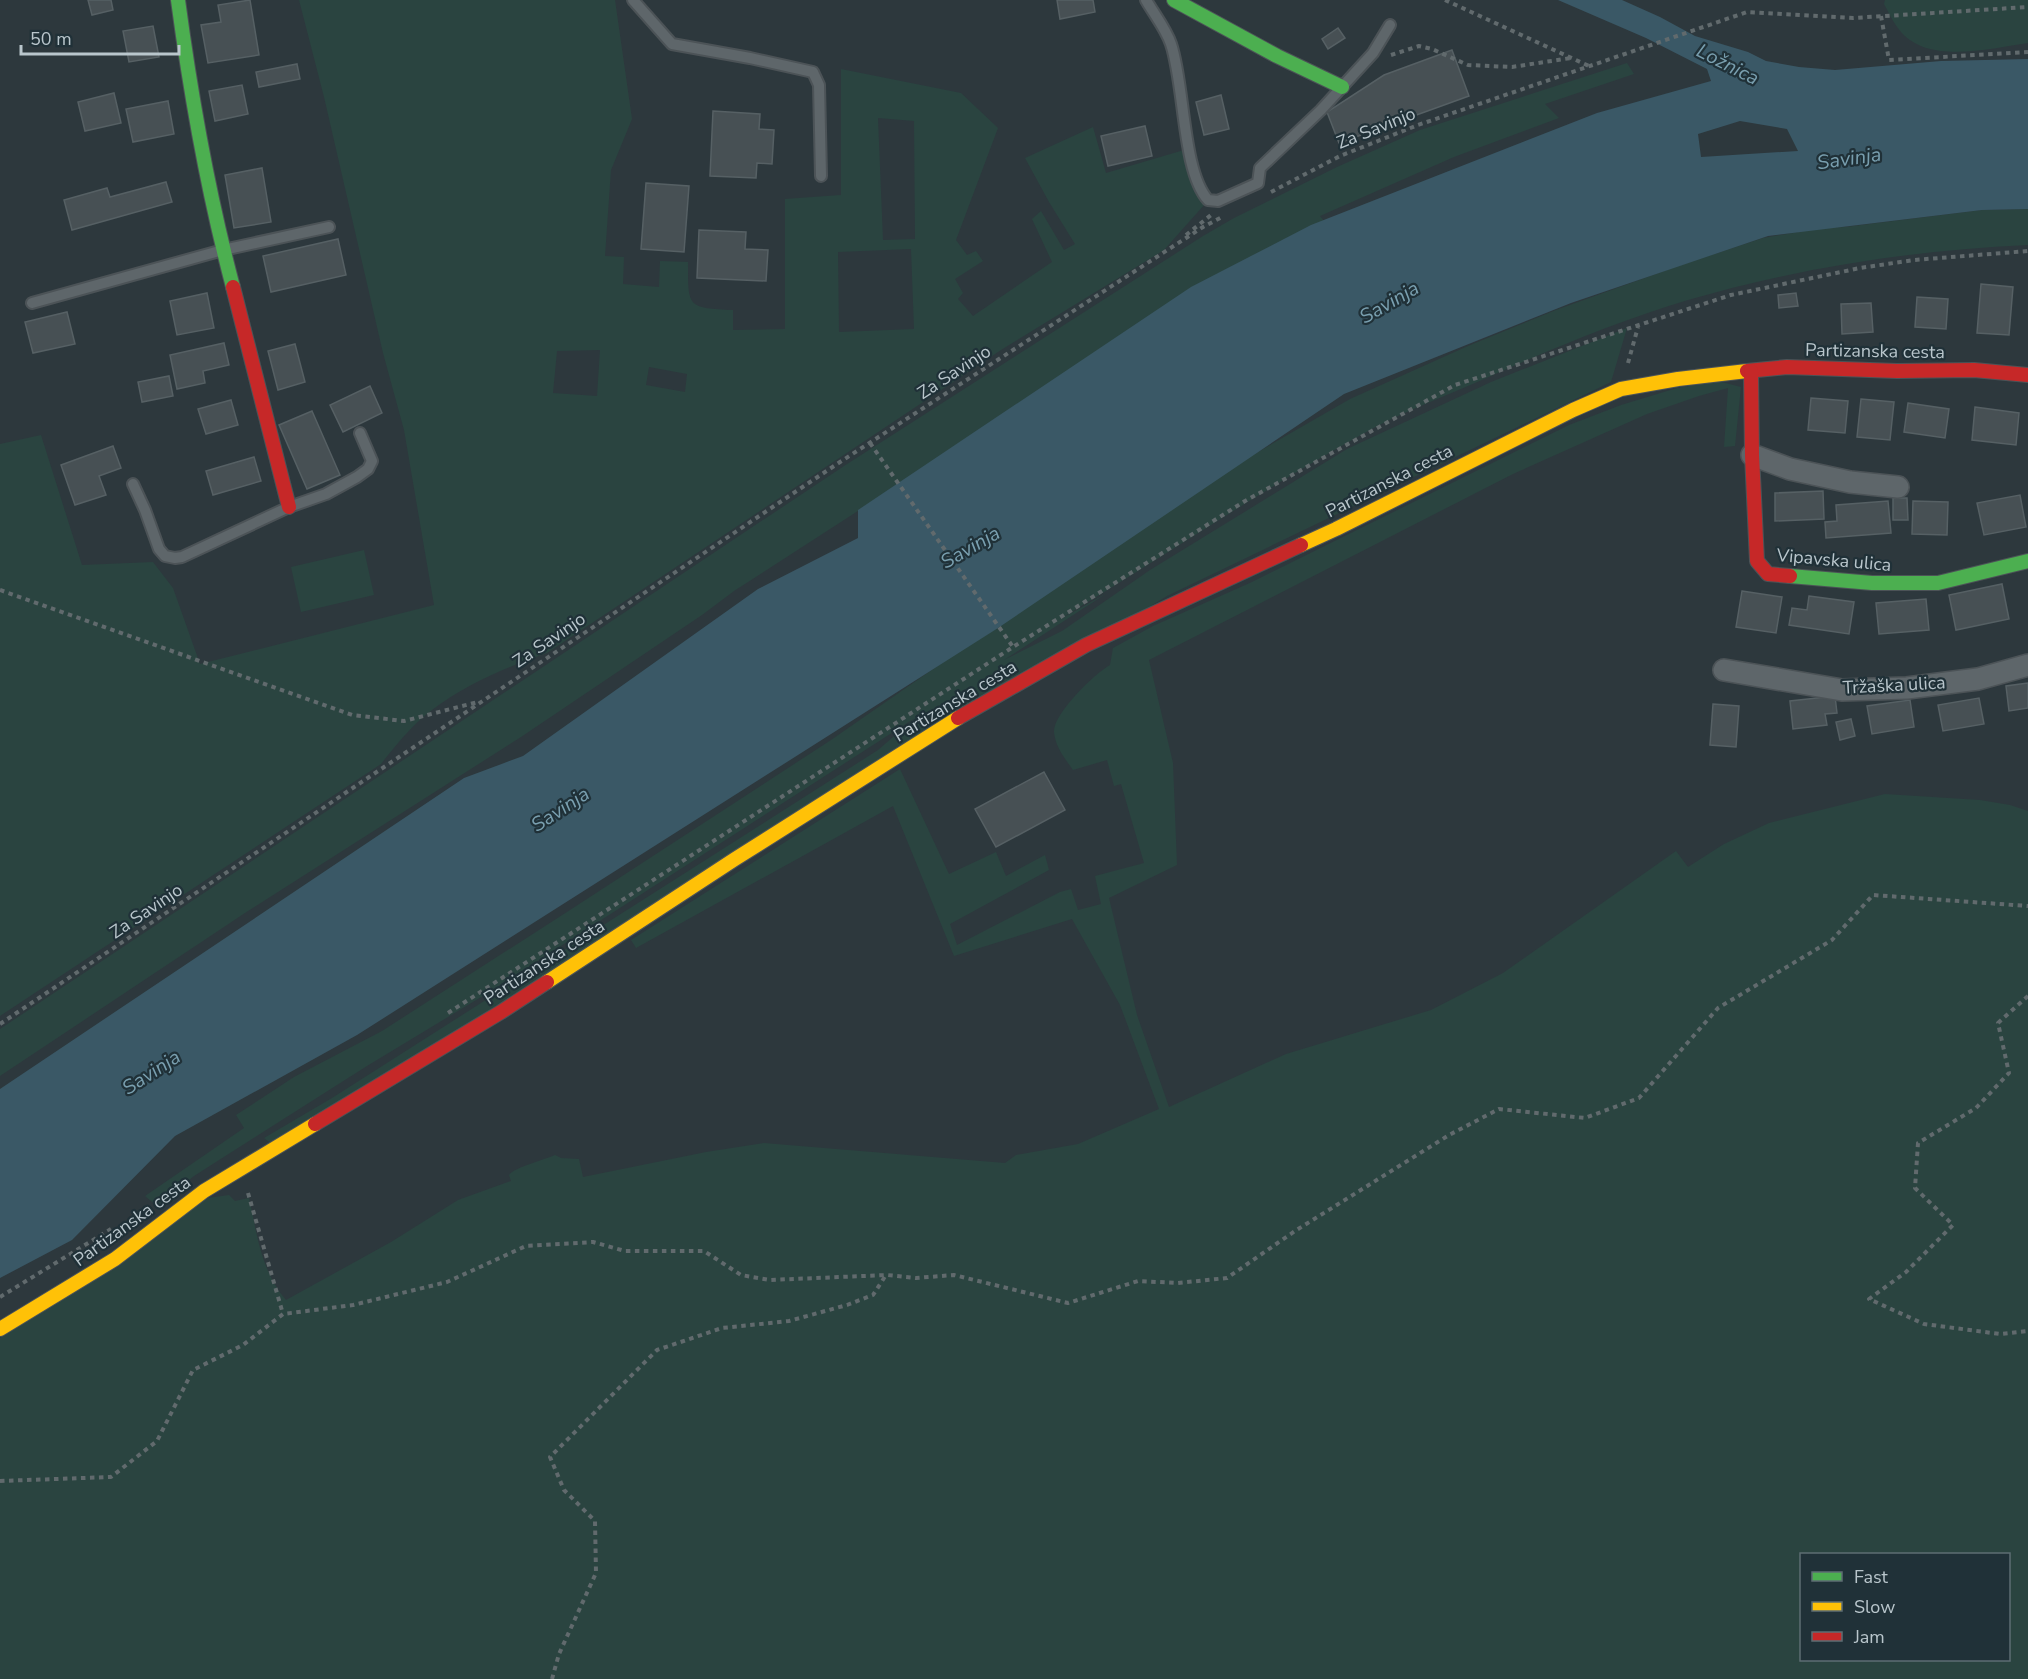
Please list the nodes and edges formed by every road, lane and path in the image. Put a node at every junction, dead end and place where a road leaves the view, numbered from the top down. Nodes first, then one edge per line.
1 (178, 0) edge
2 (633, 0) edge
3 (1146, 0) edge
4 (1174, 0) edge
5 (1445, 0) edge
6 (2028, 7) edge
7 (1881, 16) junction
8 (1390, 25) dead end
9 (2028, 52) edge
10 (1571, 58) junction
11 (1382, 60) dead end
12 (1589, 66) junction
13 (1342, 87) junction
14 (821, 176) dead end
15 (1266, 194) dead end
16 (1212, 215) dead end
17 (1224, 216) dead end
18 (329, 227) dead end
19 (1170, 249) junction
20 (223, 250) junction
21 (2028, 251) edge
22 (32, 303) dead end
23 (1638, 326) junction
24 (1751, 371) junction
25 (2028, 375) edge
26 (1622, 389) junction
27 (360, 433) dead end
28 (870, 444) junction
29 (1752, 454) junction
30 (133, 484) dead end
31 (1898, 487) dead end
32 (289, 507) junction
33 (2028, 561) edge
34 (0, 590) edge
35 (1013, 647) junction
36 (2028, 665) edge
37 (1724, 670) dead end
38 (481, 701) junction
39 (2028, 906) edge
40 (2028, 996) edge
41 (439, 1018) dead end
42 (0, 1024) edge
43 (246, 1186) dead end
44 (121, 1223) dead end
45 (886, 1275) junction
46 (0, 1298) edge
47 (284, 1314) junction
48 (0, 1329) edge
49 (2028, 1331) edge
50 (0, 1481) edge
51 (552, 1679) edge

1 - 20 street
2 - 14 lane
3 - 13 lane
4 - 13 street
5 - 10 path
6 - 7 path, Za Savinjo
7 - 9 path
7 - 12 path, Za Savinjo
8 - 13 lane
10 - 11 path
10 - 12 path
12 - 15 path, Za Savinjo
16 - 19 path
17 - 19 path, Za Savinjo
18 - 20 lane
19 - 28 path, Za Savinjo
20 - 22 lane
20 - 32 street
21 - 23 path
23 - 26 path
23 - 35 path
24 - 25 street, Partizanska cesta
24 - 26 street, Partizanska cesta
24 - 29 street, Vipavska ulica
26 - 48 street, Partizanska cesta
27 - 32 lane
28 - 35 path
28 - 38 path, Za Savinjo
29 - 31 street
29 - 33 street, Vipavska ulica
30 - 32 lane
34 - 38 path
35 - 41 path
36 - 37 street, Tržaška ulica
38 - 42 path, Za Savinjo
39 - 45 path
40 - 49 path
43 - 47 path
44 - 46 path
45 - 47 path
45 - 51 path
47 - 50 path

